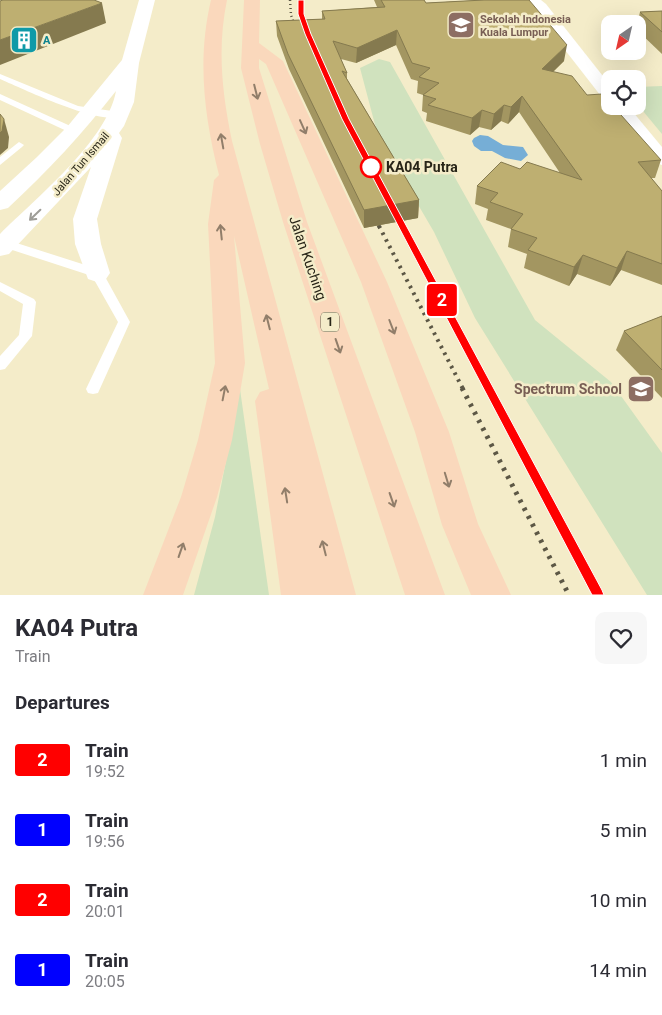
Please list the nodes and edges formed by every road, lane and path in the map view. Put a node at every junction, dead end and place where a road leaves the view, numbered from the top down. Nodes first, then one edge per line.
1 (147, 0) edge
2 (219, 0) edge
3 (252, 0) edge
4 (533, 0) edge
5 (250, 44) junction
6 (130, 63) junction
7 (0, 76) edge
8 (601, 84) edge
9 (0, 97) edge
10 (89, 112) junction
11 (625, 115) edge
12 (116, 121) junction
13 (74, 131) junction
14 (19, 145) dead end
15 (662, 159) edge
16 (0, 162) edge
17 (45, 162) junction
18 (226, 166) junction
19 (0, 185) edge
20 (0, 203) edge
21 (1, 244) edge
22 (98, 273) junction
23 (0, 286) edge
24 (275, 353) junction
25 (0, 365) edge
26 (93, 389) dead end
27 (163, 595) edge
28 (301, 595) edge
29 (336, 595) edge
30 (425, 595) edge
31 (490, 595) edge

1 - 6 street, Jalan Tun Ismail
18 -> 2 highway
3 - 5 highway, Jalan Kuching / 1
4 - 8 street
5 -> 30 highway, Jalan Kuching / 1
5 -> 31 highway
6 - 10 street, Jalan Tun Ismail
6 - 12 street, Jalan Tun Ismail
7 - 10 lane
9 - 13 lane
10 - 12 lane
10 - 13 street, Jalan Tun Ismail
11 - 15 street
12 -> 21 street, Jalan Tun Ismail
12 - 22 street
13 - 17 street, Jalan Tun Ismail
14 - 16 lane
17 - 19 street
17 - 20 street, Jalan Tun Ismail
24 -> 18 highway
27 -> 18 highway
21 - 22 lane
22 - 26 lane
23 - 25 lane
28 -> 24 highway
29 -> 24 highway

